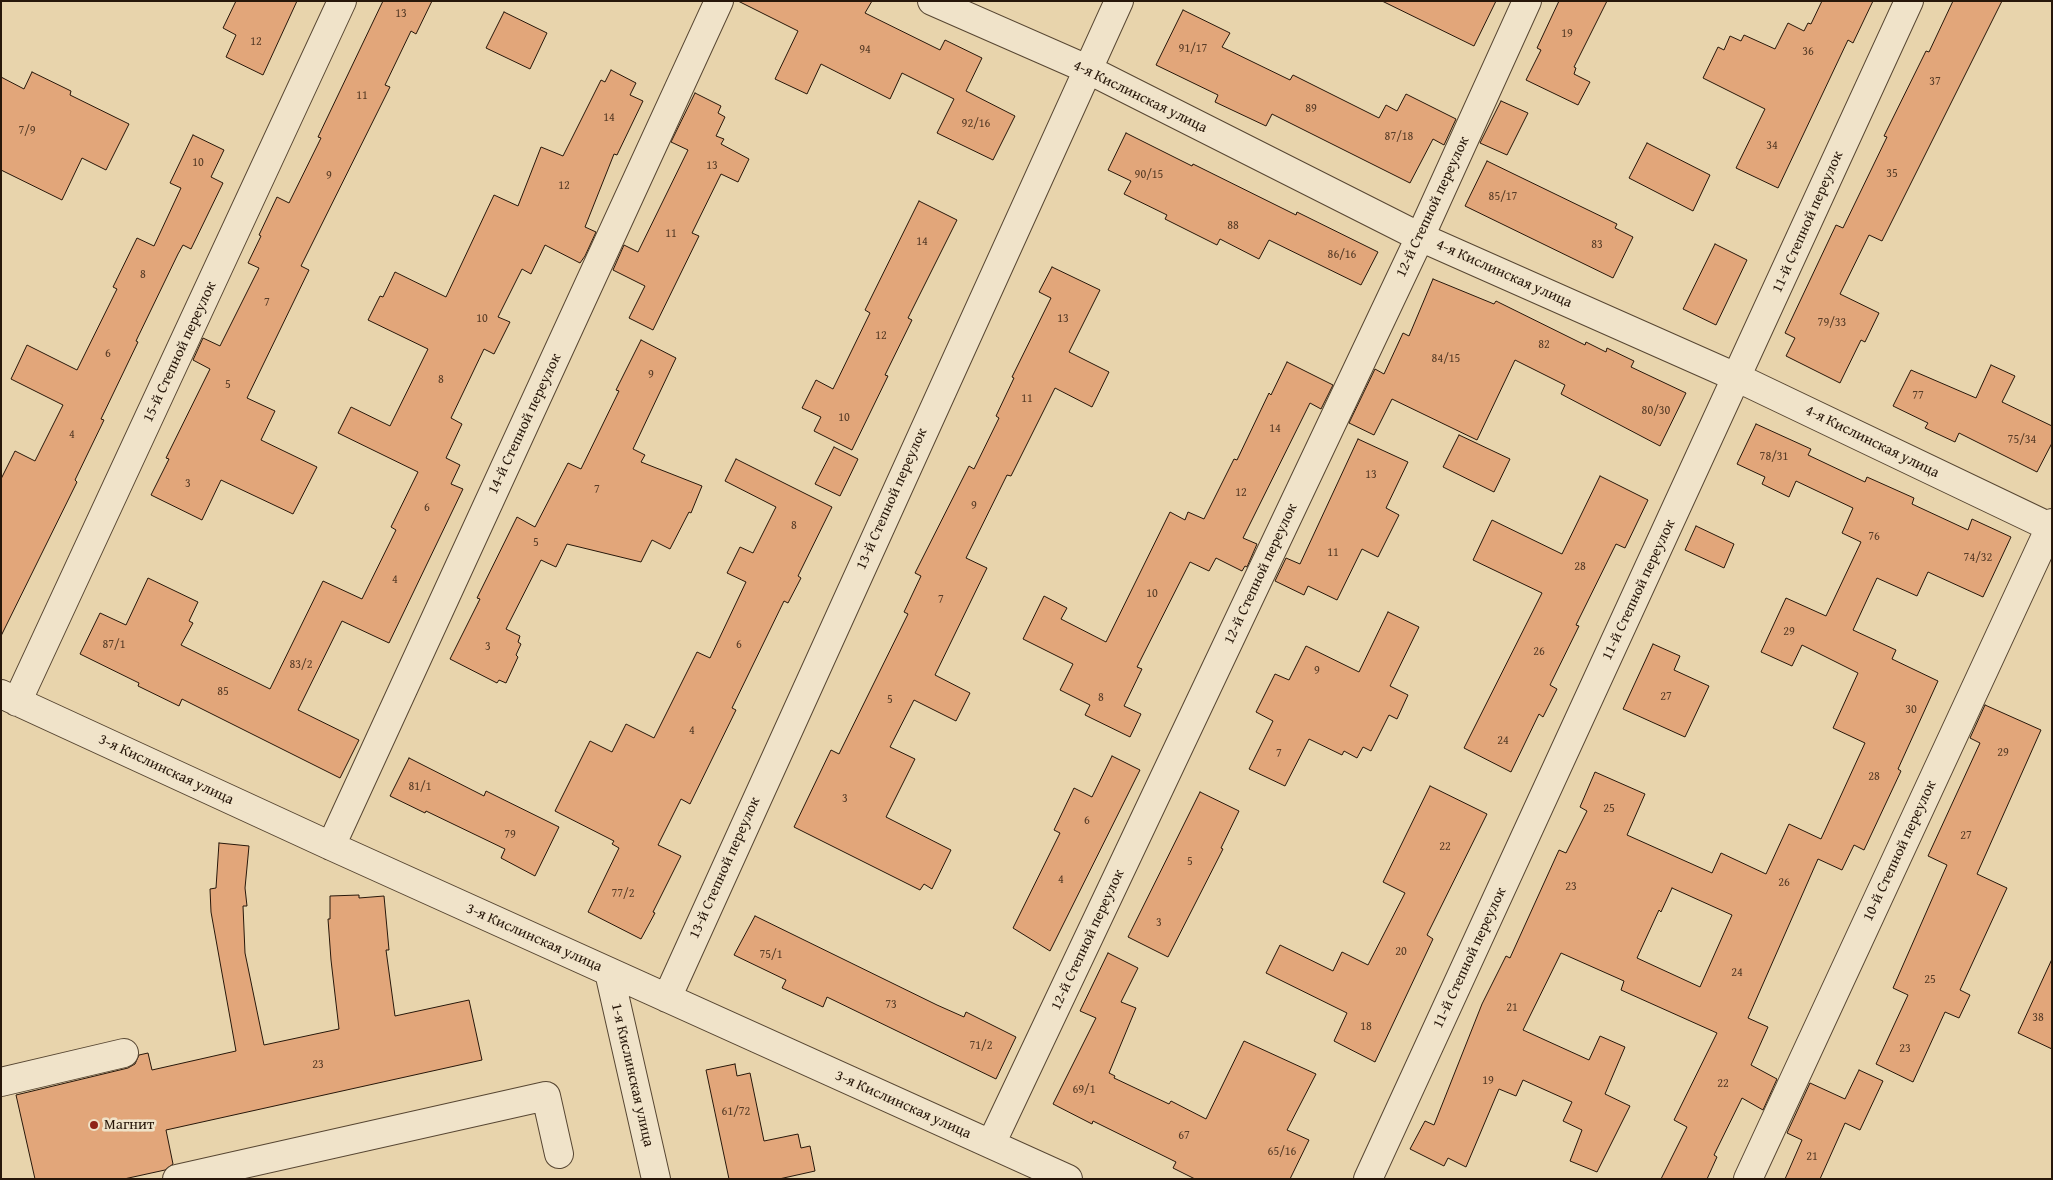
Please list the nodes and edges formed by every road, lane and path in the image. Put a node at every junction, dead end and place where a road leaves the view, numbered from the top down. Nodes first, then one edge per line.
1 (342, 1) edge
2 (719, 1) edge
3 (932, 1) edge
4 (1119, 1) edge
5 (1527, 1) edge
6 (1909, 1) edge
7 (1087, 70) junction
8 (1420, 237) junction
9 (1738, 378) junction
10 (2051, 526) edge
11 (9, 698) edge
12 (330, 846) junction
13 (609, 972) junction
14 (667, 998) junction
15 (124, 1053) dead end
16 (1, 1082) edge
17 (991, 1144) junction
18 (559, 1154) dead end
19 (177, 1179) edge
20 (656, 1179) edge
21 (1068, 1179) edge
22 (1368, 1179) edge
23 (1748, 1179) edge

1 - 11 street, 15-й Степной переулок
2 - 12 street, 14-й Степной переулок
3 - 7 street, 4-я Кислинская улица
4 - 7 street, 13-й Степной переулок
5 - 8 street, 12-й Степной переулок
6 - 9 street, 11-й Степной переулок
7 - 8 street, 4-я Кислинская улица
7 - 14 street, 13-й Степной переулок
8 - 9 street, 4-я Кислинская улица
8 - 17 street, 12-й Степной переулок
9 - 10 street, 4-я Кислинская улица
9 - 22 street, 11-й Степной переулок
10 - 23 street, 10-й Степной переулок
11 - 12 street, 3-я Кислинская улица
12 - 13 street, 3-я Кислинская улица
13 - 14 street, 3-я Кислинская улица
13 - 20 street, 1-я Кислинская улица
14 - 17 street, 3-я Кислинская улица
15 - 16 street
17 - 21 street, 3-я Кислинская улица
18 - 19 street

